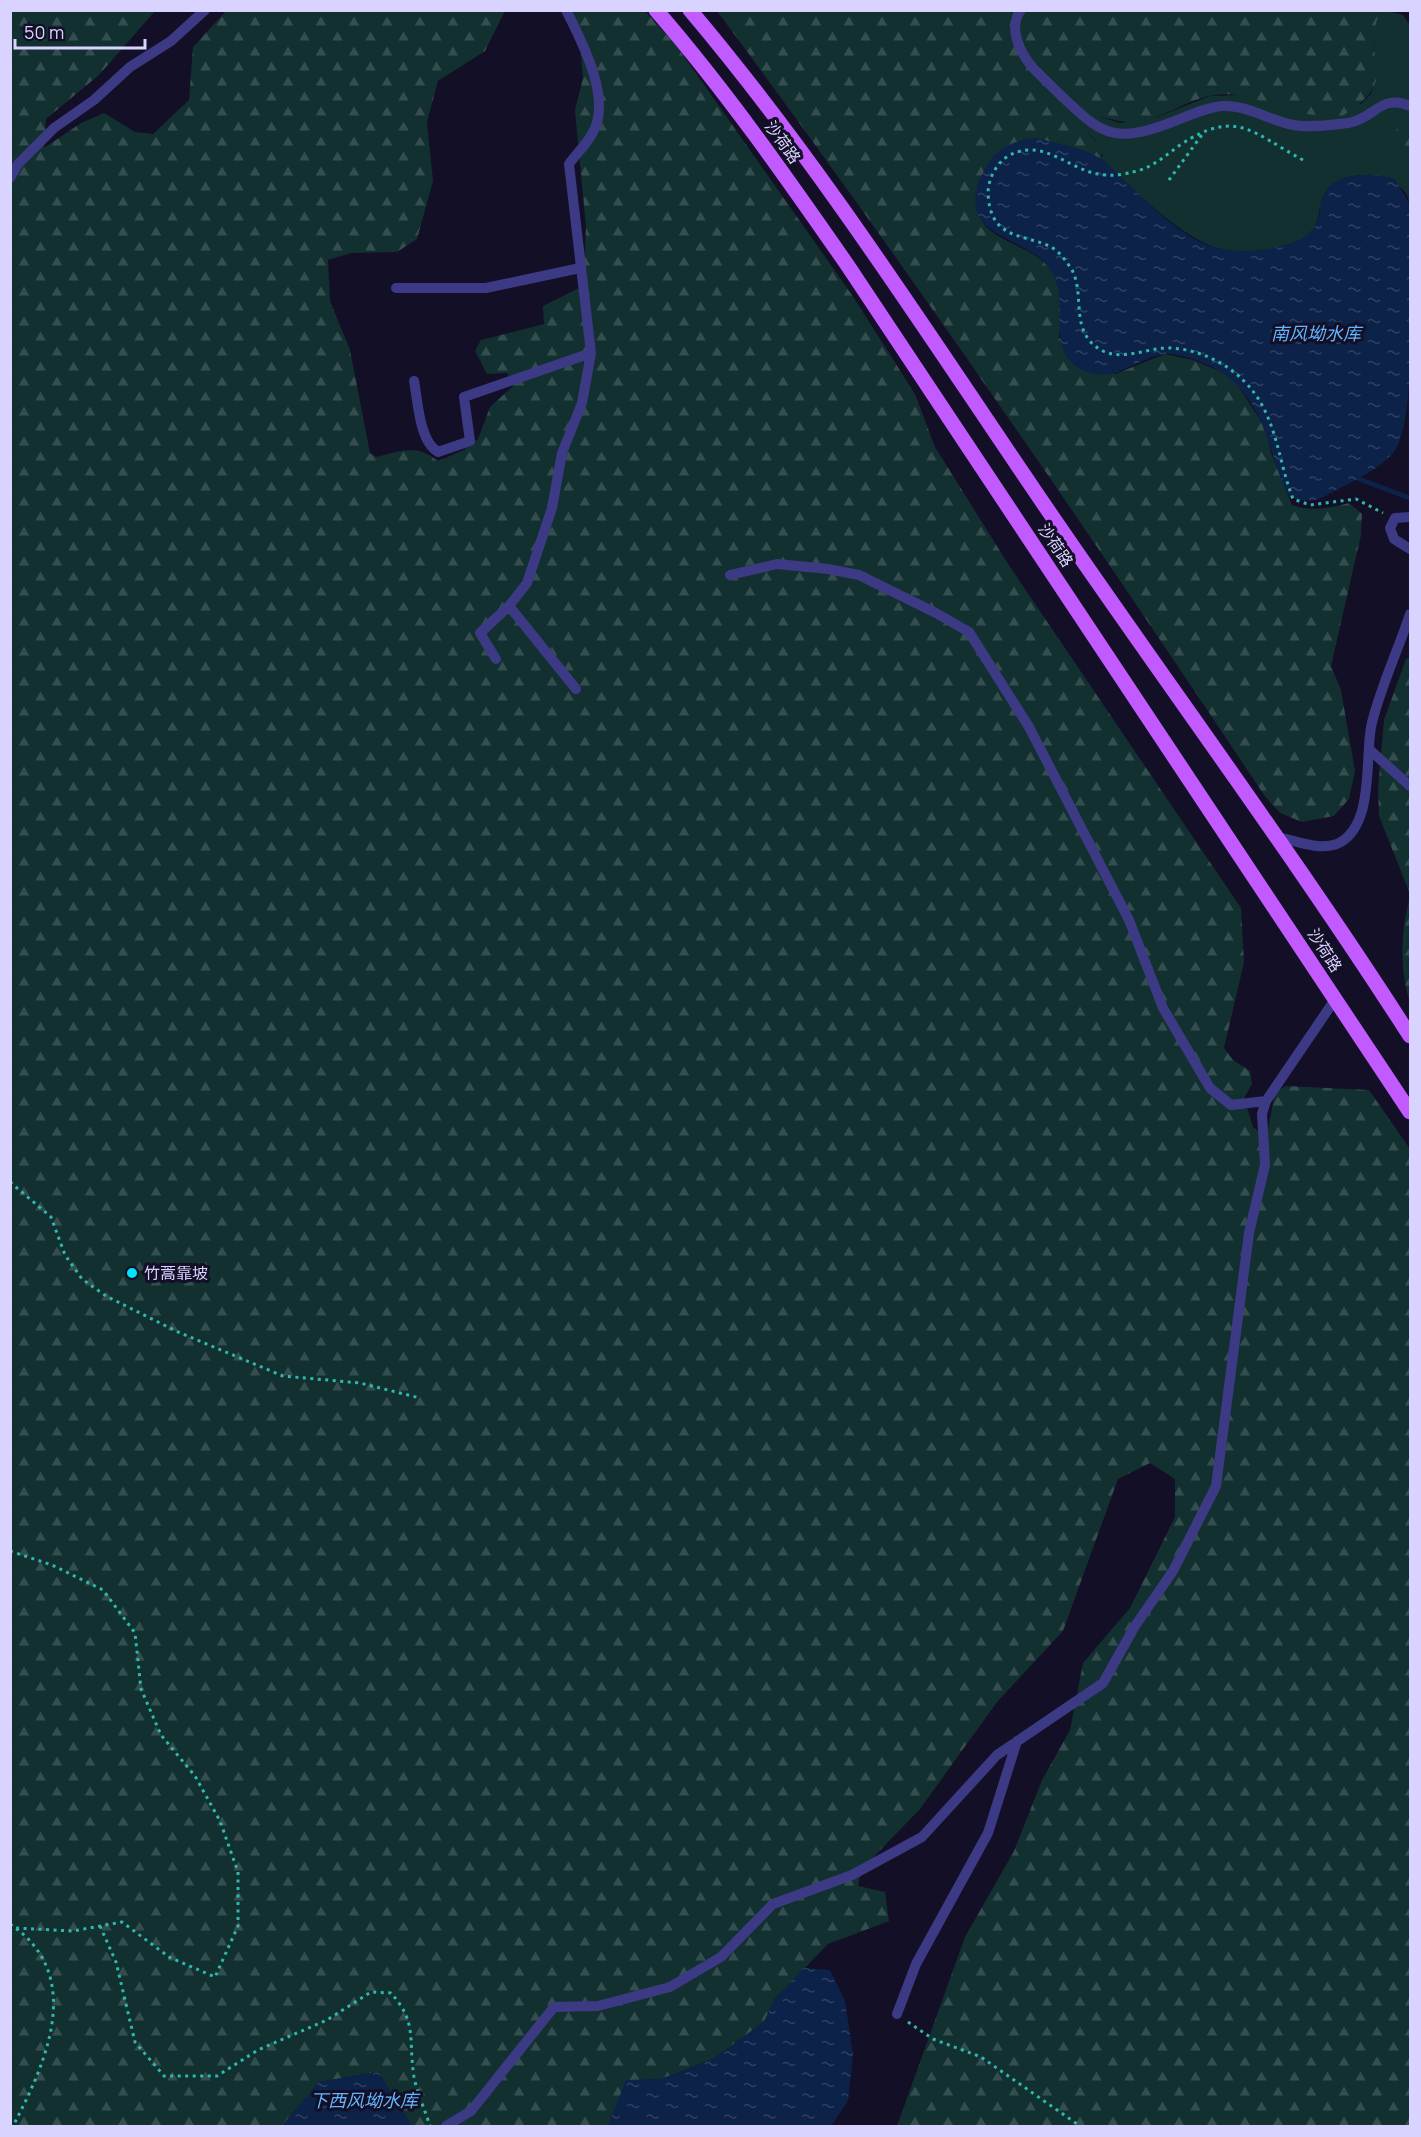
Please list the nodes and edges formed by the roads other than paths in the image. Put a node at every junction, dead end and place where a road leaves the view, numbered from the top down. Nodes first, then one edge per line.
1 (205, 10) edge
2 (566, 10) edge
3 (656, 10) edge
4 (690, 10) edge
5 (1021, 10) edge
6 (1410, 106) edge
7 (10, 178) edge
8 (580, 268) junction
9 (396, 288) dead end
10 (591, 353) junction
11 (414, 381) dead end
12 (1410, 518) edge
13 (1410, 549) edge
14 (730, 575) dead end
15 (509, 606) junction
16 (1410, 614) edge
17 (496, 659) dead end
18 (576, 689) dead end
19 (1371, 751) junction
20 (1410, 786) edge
21 (1276, 837) junction
22 (1336, 998) junction
23 (1410, 1036) edge
24 (1266, 1101) junction
25 (1410, 1112) edge
26 (1017, 1742) junction
27 (897, 2014) road end
28 (446, 2127) edge

1 - 7 lane
2 - 8 lane
3 - 22 main road, 沙荷路
4 - 21 main road, 沙荷路
5 - 6 lane
8 - 9 lane
8 - 10 lane
10 - 11 lane
10 - 15 lane
12 - 13 lane
14 - 24 lane
15 - 17 lane
15 - 18 lane
16 - 19 lane
19 - 20 lane
19 - 21 lane
21 - 23 main road, 沙荷路
22 - 24 lane
22 - 25 main road, 沙荷路
24 - 26 lane
26 - 27 lane
26 - 28 lane

